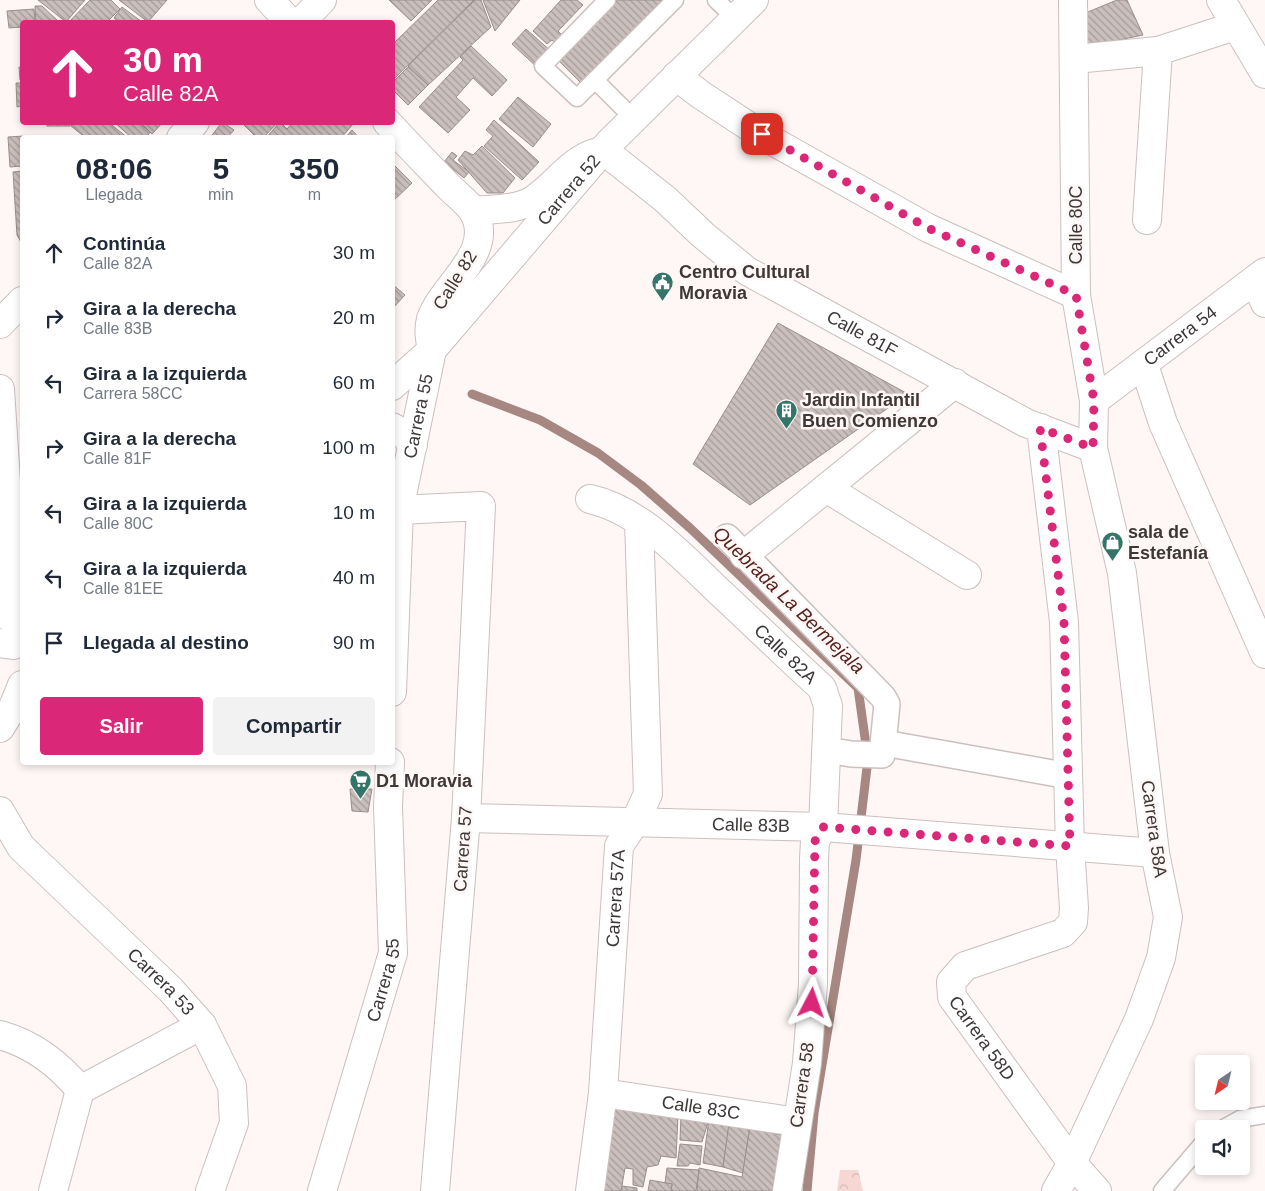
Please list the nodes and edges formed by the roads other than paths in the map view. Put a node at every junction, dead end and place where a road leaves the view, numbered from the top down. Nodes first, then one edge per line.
1 (269, 0) edge
2 (322, 0) edge
3 (607, 0) edge
4 (675, 0) edge
5 (1073, 0) edge
6 (1221, 0) edge
7 (735, 6) edge
8 (288, 20) edge
9 (303, 20) edge
10 (1234, 26) junction
11 (1158, 51) junction
12 (1075, 58) junction
13 (1265, 74) edge
14 (676, 76) junction
15 (595, 80) junction
16 (633, 118) junction
17 (192, 125) edge
18 (390, 125) edge
19 (184, 135) edge
20 (603, 150) junction
21 (473, 211) junction
22 (1147, 220) dead end
23 (1262, 285) edge
24 (1076, 295) junction
25 (20, 303) edge
26 (0, 324) edge
27 (432, 350) junction
28 (1144, 365) junction
29 (395, 383) edge
30 (955, 383) junction
31 (0, 389) edge
32 (1094, 401) junction
33 (1040, 428) junction
34 (395, 429) edge
35 (413, 445) junction
36 (1093, 448) junction
37 (826, 488) junction
38 (590, 498) dead end
39 (399, 510) junction
40 (639, 522) junction
41 (735, 546) joint
42 (967, 575) dead end
43 (395, 614) edge
44 (11, 629) edge
45 (1265, 654) edge
46 (20, 690) edge
47 (0, 728) edge
48 (883, 749) junction
49 (827, 750) junction
50 (390, 765) edge
51 (1069, 776) junction
52 (0, 811) edge
53 (466, 818) junction
54 (635, 822) junction
55 (823, 827) junction
56 (1070, 846) junction
57 (1156, 853) junction
58 (813, 889) joint
59 (202, 1025) junction
60 (0, 1035) edge
61 (80, 1090) junction
62 (604, 1093) junction
63 (1265, 1115) edge
64 (1238, 1120) edge
65 (797, 1122) junction
66 (1195, 1152) edge
67 (1072, 1163) junction
68 (53, 1191) edge
69 (210, 1191) edge
70 (322, 1191) edge
71 (435, 1191) edge
72 (590, 1191) edge
73 (787, 1191) edge
74 (1056, 1191) edge
75 (1097, 1191) edge
76 (1162, 1191) edge

1 - 8 street
2 - 9 street
3 - 15 lane
4 - 15 lane
5 - 12 street, Calle 80C
6 - 10 street
7 - 14 street, Carrera 52
10 - 11 street
10 - 13 street
11 - 12 street
11 - 22 street
12 - 24 street, Calle 80C
14 - 16 street, Carrera 52
14 - 24 street
15 - 16 lane
16 - 20 street, Carrera 52
17 - 19 street
18 - 21 street
20 - 21 street
20 - 27 street, Carrera 52
20 - 30 street, Calle 81F
21 - 27 street, Calle 82
23 - 28 street, Carrera 54
24 - 32 street, Calle 80C
25 - 26 street
27 - 29 street, Carrera 52
27 - 35 street, Carrera 55
28 - 32 street, Carrera 54
28 - 45 street
30 - 33 street, Calle 81F
30 - 37 street
31 - 44 street
32 - 36 street, Calle 80C
33 - 36 street, Calle 81F
33 - 51 street, Carrera 58D
34 - 35 street
35 - 39 street, Carrera 55
36 - 57 street, Carrera 58A
37 - 41 street
37 - 42 street
38 - 40 street, Calle 82A
39 - 43 street, Carrera 55
39 - 53 street, Carrera 57
40 - 49 street, Calle 82A
40 - 54 street, Carrera 57A
41 - 48 street
46 - 47 street
48 - 49 street
48 - 51 street
49 - 55 street, Calle 82A
50 - 70 street, Carrera 55
51 - 56 street, Carrera 58D
52 - 59 street, Carrera 53
53 - 54 street, Calle 83B
53 - 71 street, Carrera 57
54 - 55 street, Calle 83B
54 - 62 street, Carrera 57A
55 - 56 street, Calle 83B
55 - 58 street, Calle 82A
56 - 57 street, Calle 83B
56 - 67 street, Carrera 58D
57 - 67 street, Carrera 58A
58 - 65 street, Carrera 58
59 - 61 street
59 - 69 street, Carrera 53
60 - 61 street
61 - 68 street
62 - 65 street, Calle 83C
62 - 72 street, Carrera 57A
63 - 64 lane
65 - 73 street, Carrera 58
66 - 76 lane
67 - 74 street, Carrera 58A
67 - 75 street, Carrera 58D

